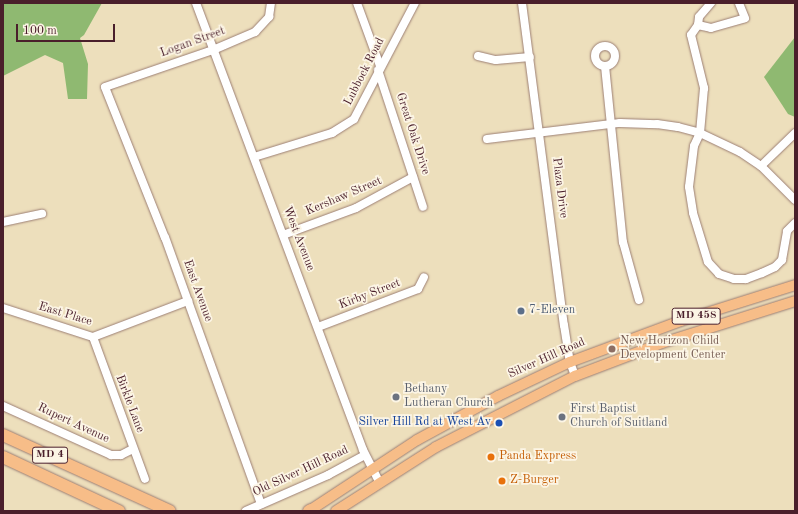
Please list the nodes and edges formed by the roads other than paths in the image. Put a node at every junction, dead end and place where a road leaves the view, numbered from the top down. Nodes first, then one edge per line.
1 (196, 3) edge
2 (271, 3) edge
3 (357, 3) edge
4 (415, 3) edge
5 (522, 3) edge
6 (711, 3) edge
7 (739, 3) edge
8 (698, 24) junction
9 (213, 50) junction
10 (478, 56) dead end
11 (530, 56) junction
12 (605, 66) dead end
13 (379, 68) junction
14 (106, 87) joint
15 (610, 124) junction
16 (540, 133) junction
17 (700, 133) junction
18 (795, 133) edge
19 (487, 139) dead end
20 (254, 157) junction
21 (761, 166) junction
22 (413, 177) junction
23 (795, 200) edge
24 (422, 207) dead end
25 (42, 214) dead end
26 (3, 222) edge
27 (795, 223) edge
28 (283, 235) junction
29 (424, 277) dead end
30 (795, 285) edge
31 (640, 300) dead end
32 (188, 301) junction
33 (795, 301) edge
34 (3, 308) edge
35 (318, 327) junction
36 (92, 337) junction
37 (570, 362) junction
38 (575, 376) junction
39 (3, 406) edge
40 (3, 435) edge
41 (133, 449) junction
42 (365, 455) junction
43 (3, 457) edge
44 (372, 468) junction
45 (145, 479) dead end
46 (379, 482) junction
47 (262, 504) junction
48 (119, 511) edge
49 (170, 511) edge
50 (246, 511) edge
51 (310, 511) edge
52 (336, 511) edge

1 - 9 street, West Avenue
2 - 9 street, Logan Street
3 - 13 street, Great Oak Drive
4 - 13 street, Lubbock Road
5 - 11 street, Plaza Drive
6 - 8 street
7 - 8 street
8 - 17 street
9 - 14 street, Logan Street
9 - 20 street, West Avenue
10 - 11 street
11 - 16 street, Plaza Drive
12 - 15 street
13 - 20 street, Lubbock Road
13 - 22 street, Great Oak Drive
14 - 32 street, East Avenue
15 - 16 street
15 - 17 street
15 - 31 street
16 - 19 street
16 - 37 street, Plaza Drive
17 - 21 street
17 - 27 street
18 - 21 street
20 - 28 street, West Avenue
21 - 23 street
22 - 24 street, Great Oak Drive
22 - 28 street, Kershaw Street
25 - 26 street
28 - 35 street, West Avenue
29 - 35 street, Kirby Street
30 - 37 main road, Silver Hill Road / MD 458
32 - 36 street, East Place
32 - 47 street, East Avenue
33 - 38 main road, MD 458
34 - 36 street, East Place
35 - 42 street, West Avenue
36 - 41 street, Birkle Lane
37 - 38 street, Plaza Drive
37 - 44 main road, Silver Hill Road / MD 458
38 - 46 main road, MD 458
39 - 41 street, Rupert Avenue
40 - 49 highway, MD 4
41 - 45 street, Birkle Lane
42 - 44 street, West Avenue
42 - 47 street, Old Silver Hill Road
43 - 48 highway, MD 4
44 - 46 street, West Avenue
44 - 51 main road, Silver Hill Road / MD 458
46 - 52 main road, MD 458
47 - 50 street, Old Silver Hill Road

